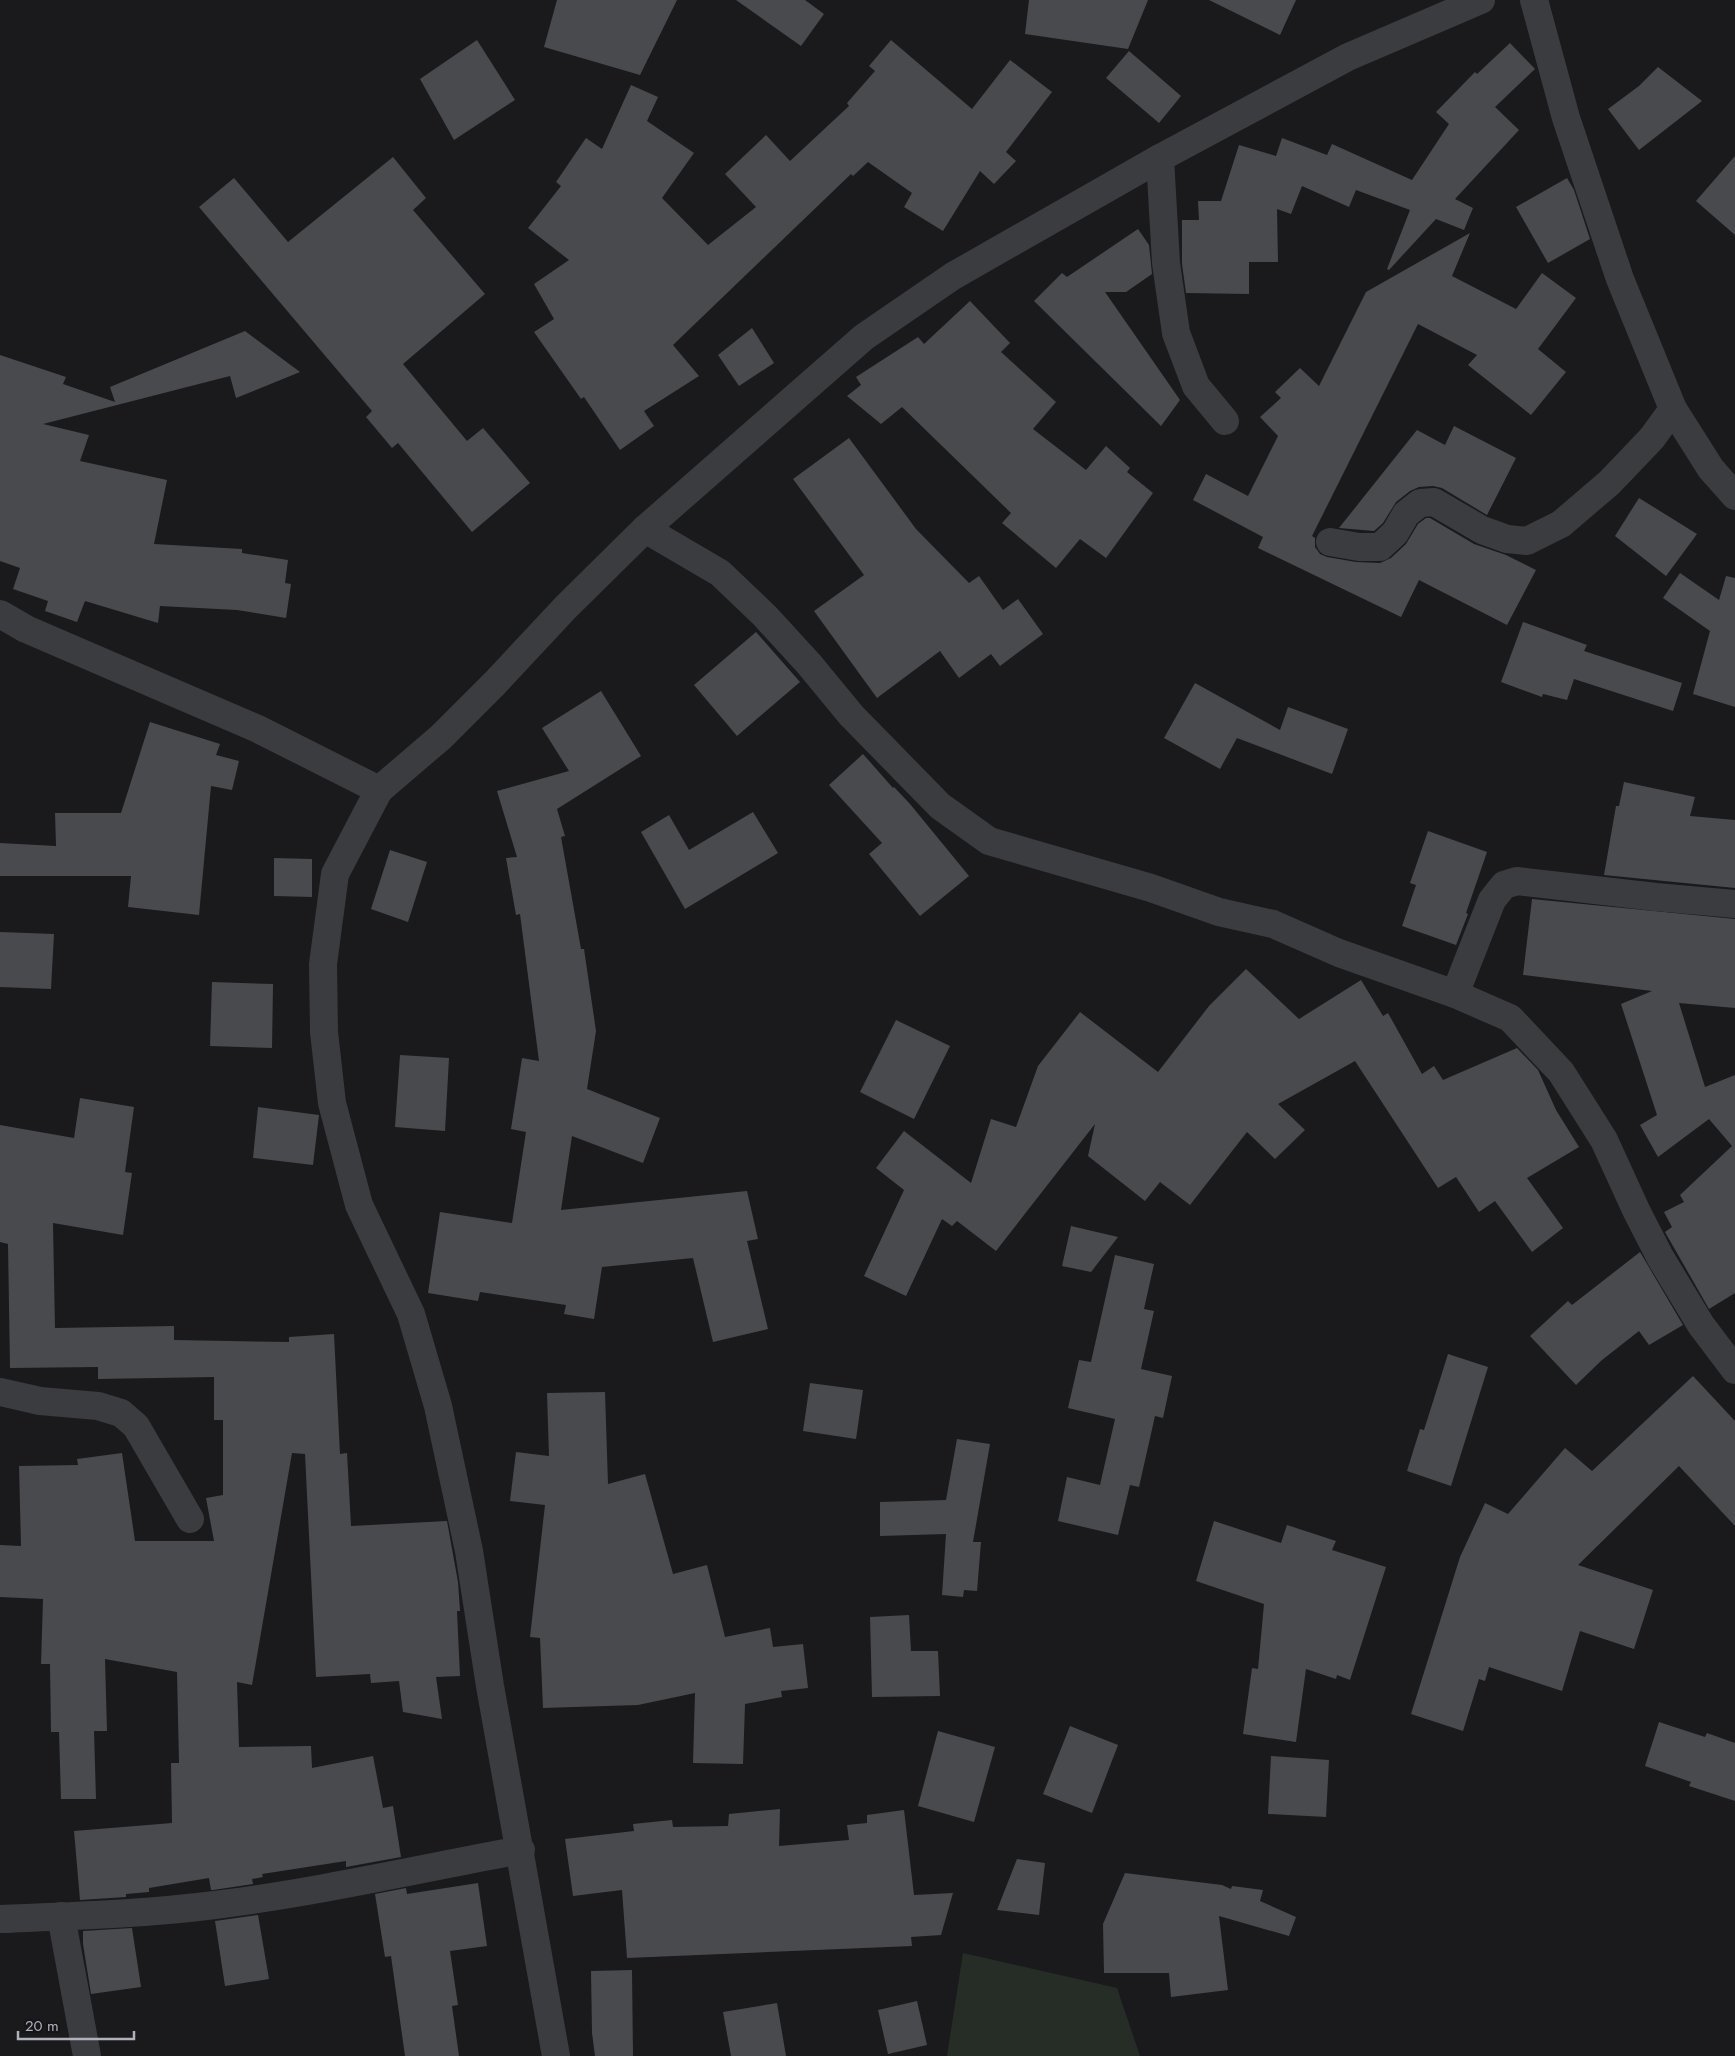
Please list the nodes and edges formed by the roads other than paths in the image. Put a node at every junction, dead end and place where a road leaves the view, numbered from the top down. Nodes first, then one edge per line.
1 (1481, 0) edge
2 (1534, 0) edge
3 (1160, 158) junction
4 (1673, 409) junction
5 (1225, 421) dead end
6 (1735, 496) edge
7 (645, 529) junction
8 (1330, 542) dead end
9 (0, 614) edge
10 (379, 790) junction
11 (1735, 904) edge
12 (1455, 994) junction
13 (1735, 1370) edge
14 (0, 1392) edge
15 (190, 1520) dead end
16 (521, 1850) junction
17 (61, 1916) junction
18 (0, 1918) edge
19 (86, 2056) edge
20 (556, 2056) edge

1 - 3 street
2 - 4 street
3 - 5 street
3 - 7 street
4 - 6 street
4 - 8 street
7 - 10 street
7 - 12 street
9 - 10 street
10 - 16 street
11 - 12 street
12 - 13 street
14 - 15 street
16 - 17 street
16 - 20 street
17 - 18 street
17 - 19 street

